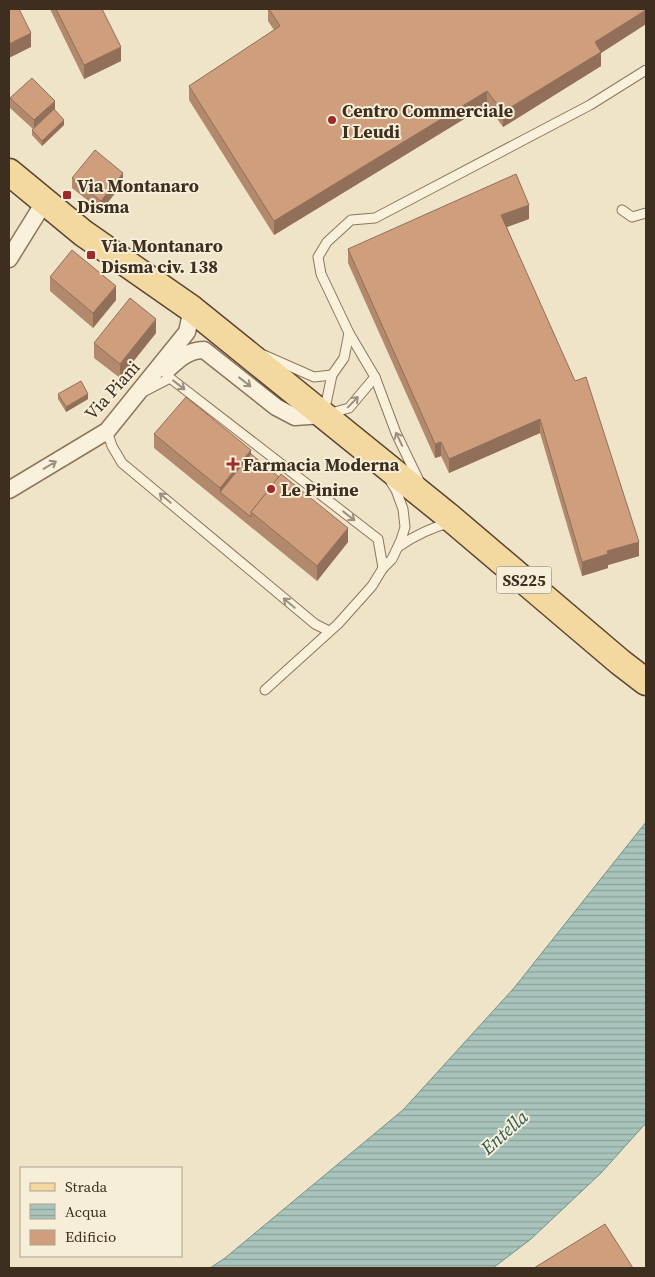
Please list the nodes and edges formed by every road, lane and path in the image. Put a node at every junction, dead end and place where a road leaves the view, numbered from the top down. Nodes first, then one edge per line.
1 (646, 70) edge
2 (9, 172) edge
3 (44, 202) junction
4 (622, 210) dead end
5 (646, 213) edge
6 (9, 259) edge
7 (192, 309) junction
8 (349, 333) junction
9 (233, 343) junction
10 (332, 375) junction
11 (375, 377) junction
12 (137, 395) junction
13 (323, 415) junction
14 (107, 431) junction
15 (370, 453) junction
16 (10, 487) edge
17 (427, 499) junction
18 (455, 522) junction
19 (398, 547) junction
20 (383, 568) junction
21 (329, 631) junction
22 (646, 682) edge
23 (266, 690) dead end

1 - 8 lane
2 - 3 main road, SS225
3 - 6 street
3 - 7 main road, SS225
4 - 5 lane
7 - 9 main road, SS225
7 - 12 street, Via Piani
8 - 10 lane
8 - 11 lane
9 - 10 lane
9 - 13 main road, SS225
10 - 13 lane
13 -> 11 lane
17 -> 11 lane
12 -> 13 street
12 - 14 street, Via Piani
12 -> 20 lane
13 - 15 main road, SS225
16 -> 14 street, Via Piani
21 -> 14 lane
15 - 17 main road, SS225
15 - 19 lane
17 - 18 main road, SS225
18 - 19 lane
18 - 22 main road, SS225
19 - 20 lane
20 - 21 lane
21 - 23 lane

